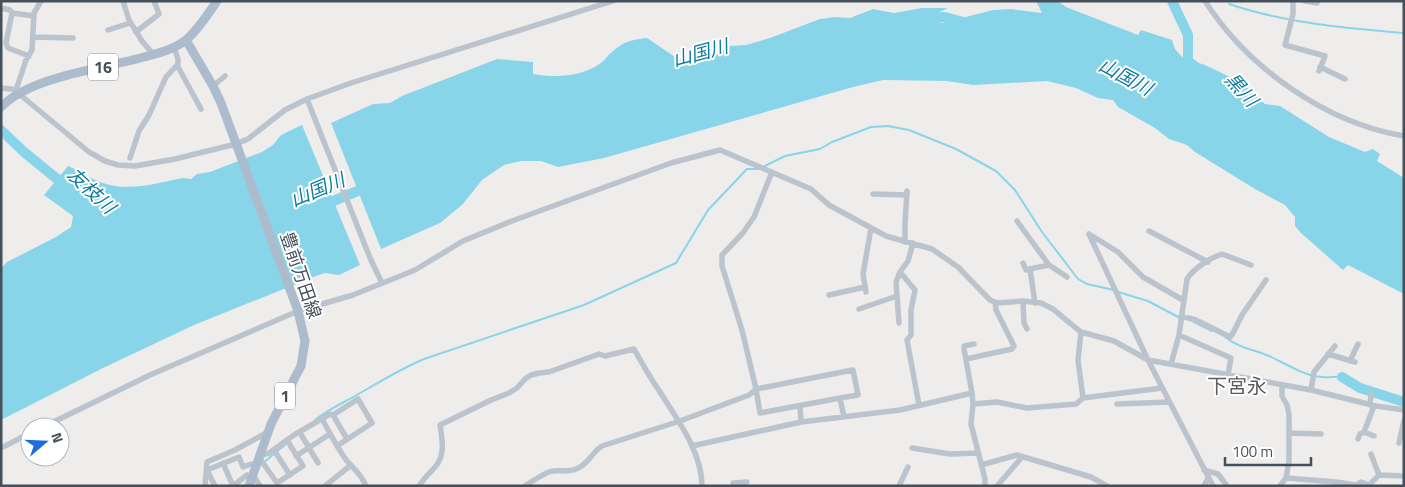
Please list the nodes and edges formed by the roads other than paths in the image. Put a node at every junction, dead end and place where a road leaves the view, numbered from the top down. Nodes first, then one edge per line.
1 (41, 1) edge
2 (123, 1) edge
3 (154, 1) edge
4 (217, 1) edge
5 (613, 1) edge
6 (1205, 1) edge
7 (1293, 1) edge
8 (1305, 1) edge
9 (1317, 3) dead end
10 (1, 8) edge
11 (12, 13) junction
12 (34, 16) junction
13 (130, 23) junction
14 (108, 30) dead end
15 (136, 32) junction
16 (33, 38) junction
17 (73, 38) dead end
18 (186, 40) junction
19 (174, 47) junction
20 (153, 54) junction
21 (29, 56) junction
22 (178, 66) junction
23 (226, 76) dead end
24 (1345, 79) dead end
25 (213, 86) junction
26 (1, 88) edge
27 (18, 93) junction
28 (308, 102) junction
29 (1, 107) edge
30 (201, 108) dead end
31 (1404, 136) edge
32 (236, 146) junction
33 (130, 158) dead end
34 (772, 172) junction
35 (873, 194) dead end
36 (1017, 221) dead end
37 (871, 228) junction
38 (1149, 230) dead end
39 (906, 242) junction
40 (913, 244) junction
41 (1208, 262) junction
42 (1023, 263) dead end
43 (1049, 265) junction
44 (1251, 265) dead end
45 (1030, 269) junction
46 (900, 272) junction
47 (1067, 277) dead end
48 (1266, 280) dead end
49 (382, 283) junction
50 (829, 295) dead end
51 (897, 296) junction
52 (1183, 300) junction
53 (1023, 301) junction
54 (995, 302) junction
55 (1035, 302) junction
56 (297, 308) junction
57 (859, 309) dead end
58 (1181, 316) junction
59 (899, 323) dead end
60 (1027, 329) dead end
61 (1080, 332) junction
62 (1179, 335) junction
63 (974, 344) dead end
64 (1358, 344) dead end
65 (1335, 346) dead end
66 (1328, 354) junction
67 (966, 359) junction
68 (1148, 360) junction
69 (1171, 364) junction
70 (1228, 375) junction
71 (1282, 385) junction
72 (1162, 388) junction
73 (756, 389) junction
74 (1311, 390) junction
75 (972, 393) junction
76 (1371, 394) dead end
77 (840, 398) junction
78 (1083, 398) junction
79 (1169, 402) junction
80 (973, 404) junction
81 (1117, 404) dead end
82 (918, 405) junction
83 (1372, 405) junction
84 (800, 406) junction
85 (1404, 410) edge
86 (333, 415) junction
87 (64, 417) edge
88 (844, 417) junction
89 (322, 419) junction
90 (1404, 420) edge
91 (680, 421) junction
92 (801, 422) junction
93 (268, 432) junction
94 (1364, 432) junction
95 (330, 434) junction
96 (1289, 434) junction
97 (1322, 434) dead end
98 (302, 436) dead end
99 (1374, 436) dead end
100 (20, 438) edge
101 (347, 439) junction
102 (1358, 439) dead end
103 (287, 440) junction
104 (1399, 443) dead end
105 (336, 446) junction
106 (692, 446) junction
107 (1, 448) edge
108 (309, 448) junction
109 (912, 448) dead end
110 (274, 450) junction
111 (978, 453) junction
112 (1371, 454) dead end
113 (258, 456) junction
114 (296, 456) junction
115 (1022, 456) junction
116 (318, 462) dead end
117 (223, 463) junction
118 (351, 465) junction
119 (981, 465) junction
120 (243, 467) junction
121 (908, 467) dead end
122 (207, 470) junction
123 (1204, 470) junction
124 (1379, 474) junction
125 (290, 475) junction
126 (251, 476) edge
127 (1404, 476) edge
128 (1208, 478) junction
129 (1286, 478) junction
130 (747, 482) edge
131 (733, 483) dead end
132 (1336, 484) edge
133 (278, 485) edge
134 (205, 486) edge
135 (215, 486) edge
136 (233, 486) edge
137 (260, 486) edge
138 (325, 486) edge
139 (366, 486) edge
140 (419, 486) edge
141 (525, 486) edge
142 (702, 486) edge
143 (899, 486) edge
144 (985, 486) edge
145 (997, 486) edge
146 (1107, 486) edge
147 (1204, 486) edge
148 (1213, 486) edge
149 (1227, 486) edge
150 (1280, 486) edge

1 - 12 street
2 - 13 street
3 - 15 street
4 - 18 main road
5 - 28 street
6 - 31 street
7 - 24 street
8 - 9 street
10 - 11 street
11 - 12 street
11 - 21 street
12 - 16 street
13 - 14 street
13 - 15 street
15 - 20 street
16 - 17 street
16 - 21 street
18 - 19 main road, 16
18 - 25 main road, 豊前万田線 / 1
19 - 20 main road, 16
19 - 22 street
20 - 27 main road, 16
21 - 27 street
22 - 30 street
22 - 33 street
23 - 25 street
25 - 32 main road, 豊前万田線 / 1
26 - 27 street
27 - 29 main road, 16
27 - 32 street
28 - 32 street
28 - 49 street
32 - 56 main road, 豊前万田線 / 1
34 - 37 street
34 - 49 street
34 - 73 street
35 - 39 street
36 - 43 street
37 - 39 street
37 - 50 street
38 - 41 street
39 - 40 street
40 - 46 street
40 - 54 street
41 - 44 street
41 - 52 street
42 - 45 street
43 - 45 street
43 - 47 street
45 - 55 street
46 - 51 street
46 - 82 street
48 - 58 street
49 - 56 street
51 - 57 street
51 - 59 street
52 - 58 street
52 - 68 street
53 - 54 street
53 - 55 street
53 - 60 street
54 - 67 street
55 - 61 street
56 - 87 street
56 - 93 main road, 豊前万田線 / 1
58 - 62 street
61 - 68 street
61 - 78 street
62 - 69 street
62 - 70 street
63 - 67 street
64 - 66 street
65 - 66 street
66 - 74 street
67 - 75 street
68 - 69 street
68 - 72 street
69 - 70 street
70 - 71 street
71 - 74 street
71 - 96 street
72 - 78 street
72 - 79 street
73 - 77 street
73 - 84 street
73 - 91 street
74 - 83 street
75 - 80 street
75 - 82 street
76 - 83 street
77 - 84 street
77 - 88 street
78 - 80 street
79 - 81 street
79 - 123 street
80 - 111 street
82 - 88 street
83 - 85 street
83 - 94 street
84 - 92 street
86 - 89 street
86 - 101 street
86 - 101 street
88 - 92 street
89 - 95 street
89 - 103 street
90 - 104 street
91 - 106 street
91 - 140 street
91 - 141 street
92 - 106 street
93 - 113 main road, 豊前万田線 / 1
93 - 122 street
94 - 99 street
94 - 102 street
95 - 105 street
95 - 108 street
96 - 97 street
96 - 129 street
98 - 108 street
100 - 107 street
101 - 105 street
103 - 110 street
103 - 114 street
105 - 118 street
106 - 142 street
108 - 114 street
108 - 116 street
109 - 111 street
110 - 113 street
110 - 125 street
111 - 119 street
112 - 124 street
113 - 126 main road, 豊前万田線 / 1
113 - 133 street
114 - 125 street
115 - 119 street
115 - 145 street
115 - 146 street
117 - 120 street
117 - 122 street
117 - 136 street
118 - 138 street
118 - 139 street
119 - 144 street
120 - 126 street
120 - 126 street
121 - 143 street
122 - 134 street
122 - 135 street
123 - 128 street
123 - 149 street
124 - 127 street
124 - 132 street
125 - 133 street
126 - 136 street
126 - 137 street
128 - 147 street
128 - 148 street
129 - 132 street
129 - 150 street
130 - 131 street

